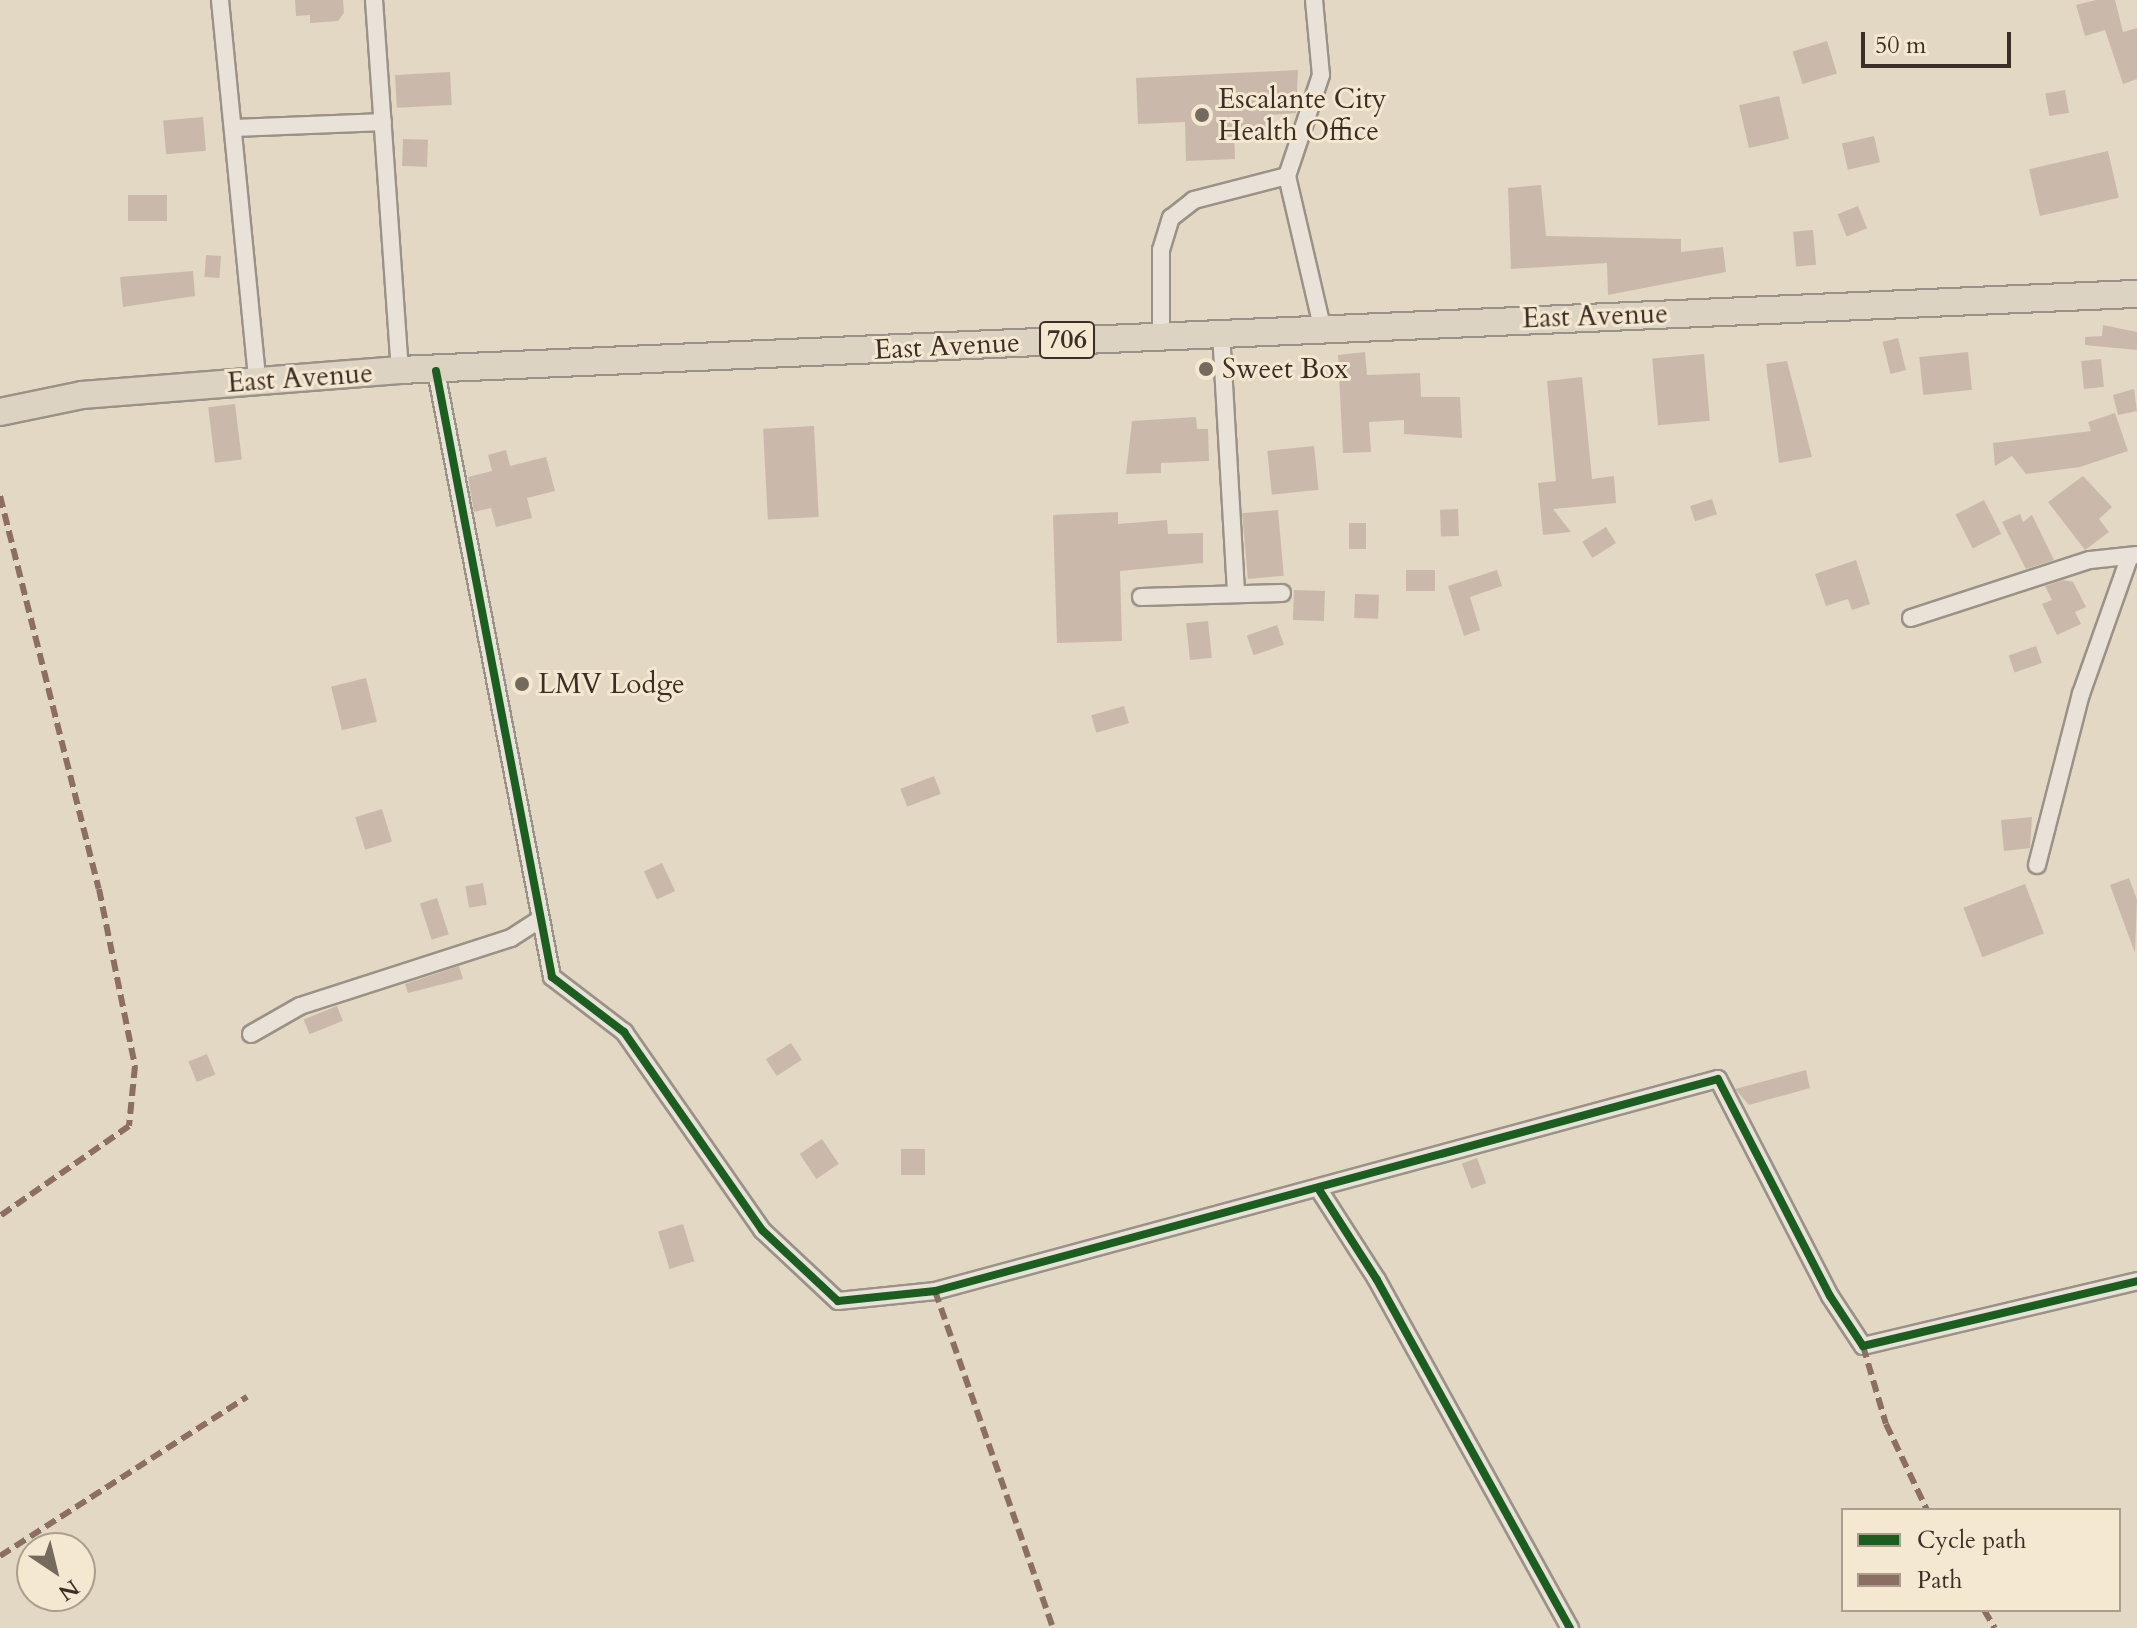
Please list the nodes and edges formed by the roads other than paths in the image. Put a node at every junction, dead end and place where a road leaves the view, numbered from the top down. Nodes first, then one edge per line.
1 (220, 0) edge
2 (374, 0) edge
3 (1314, 0) edge
4 (383, 122) junction
5 (236, 128) junction
6 (1287, 176) junction
7 (2137, 294) edge
8 (1322, 326) junction
9 (1221, 332) junction
10 (1161, 335) junction
11 (400, 370) junction
12 (436, 371) junction
13 (257, 380) junction
14 (0, 412) edge
15 (2133, 555) edge
16 (1282, 593) dead end
17 (1236, 594) junction
18 (1141, 597) dead end
19 (1911, 618) dead end
20 (2037, 865) dead end
21 (540, 919) junction
22 (251, 1034) dead end
23 (1318, 1188) junction
24 (2137, 1281) edge
25 (1570, 1628) edge

1 - 5 street
2 - 4 street
3 - 6 street
4 - 5 street
4 - 11 street
5 - 13 street
6 - 8 street
6 - 10 street
7 - 8 main road, East Avenue / 706
8 - 9 main road, East Avenue / 706
9 - 10 main road, East Avenue / 706
9 - 17 street
10 - 12 main road, East Avenue / 706
11 - 12 main road, East Avenue / 706
11 - 13 main road, East Avenue / 706
12 - 21 street
13 - 14 main road, East Avenue / 706
15 - 19 street
15 - 20 street
16 - 17 street
17 - 18 street
21 - 22 street
21 - 23 street
23 - 24 street
23 - 25 street

